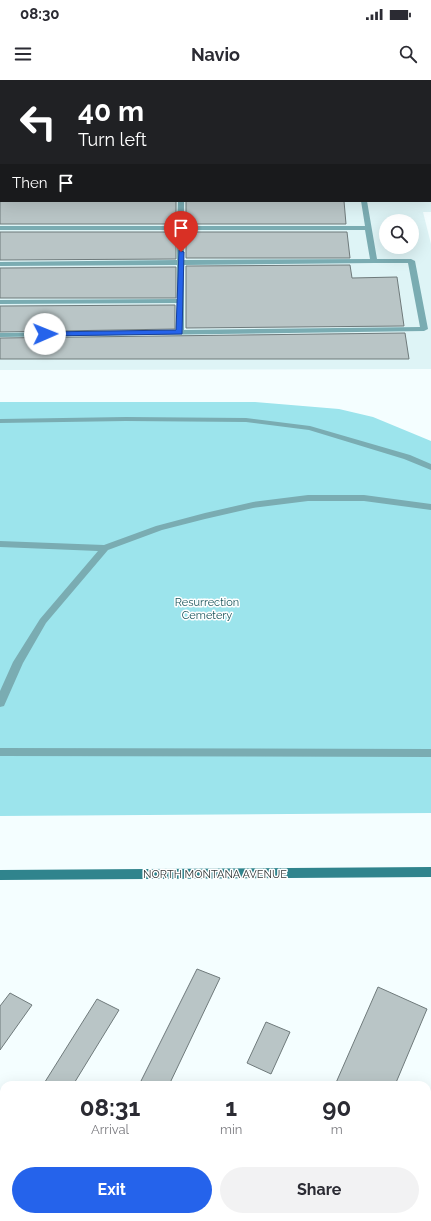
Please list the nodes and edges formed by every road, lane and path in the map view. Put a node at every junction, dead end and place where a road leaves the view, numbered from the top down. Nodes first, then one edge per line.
1 (181, 202) edge
2 (364, 202) edge
3 (0, 228) edge
4 (368, 228) junction
5 (181, 229) junction
6 (374, 261) junction
7 (181, 263) junction
8 (0, 264) edge
9 (180, 301) junction
10 (0, 302) edge
11 (180, 332) junction
12 (0, 335) edge
13 (0, 421) edge
14 (431, 468) edge
15 (431, 507) edge
16 (0, 544) edge
17 (105, 548) junction
18 (0, 703) edge
19 (0, 752) edge
20 (431, 753) edge
21 (431, 872) edge
22 (0, 876) edge

1 - 5 street
2 - 4 street
3 - 5 street
4 - 5 street
4 - 6 street
5 - 7 street
6 - 7 street
6 - 11 street
7 - 8 street
7 - 9 street
9 - 10 street
9 - 11 street
11 - 12 street
13 - 14 street
15 - 17 street
16 - 17 street
17 - 18 street
19 - 20 street
21 - 22 main road, NORTH MONTANA AVENUE

